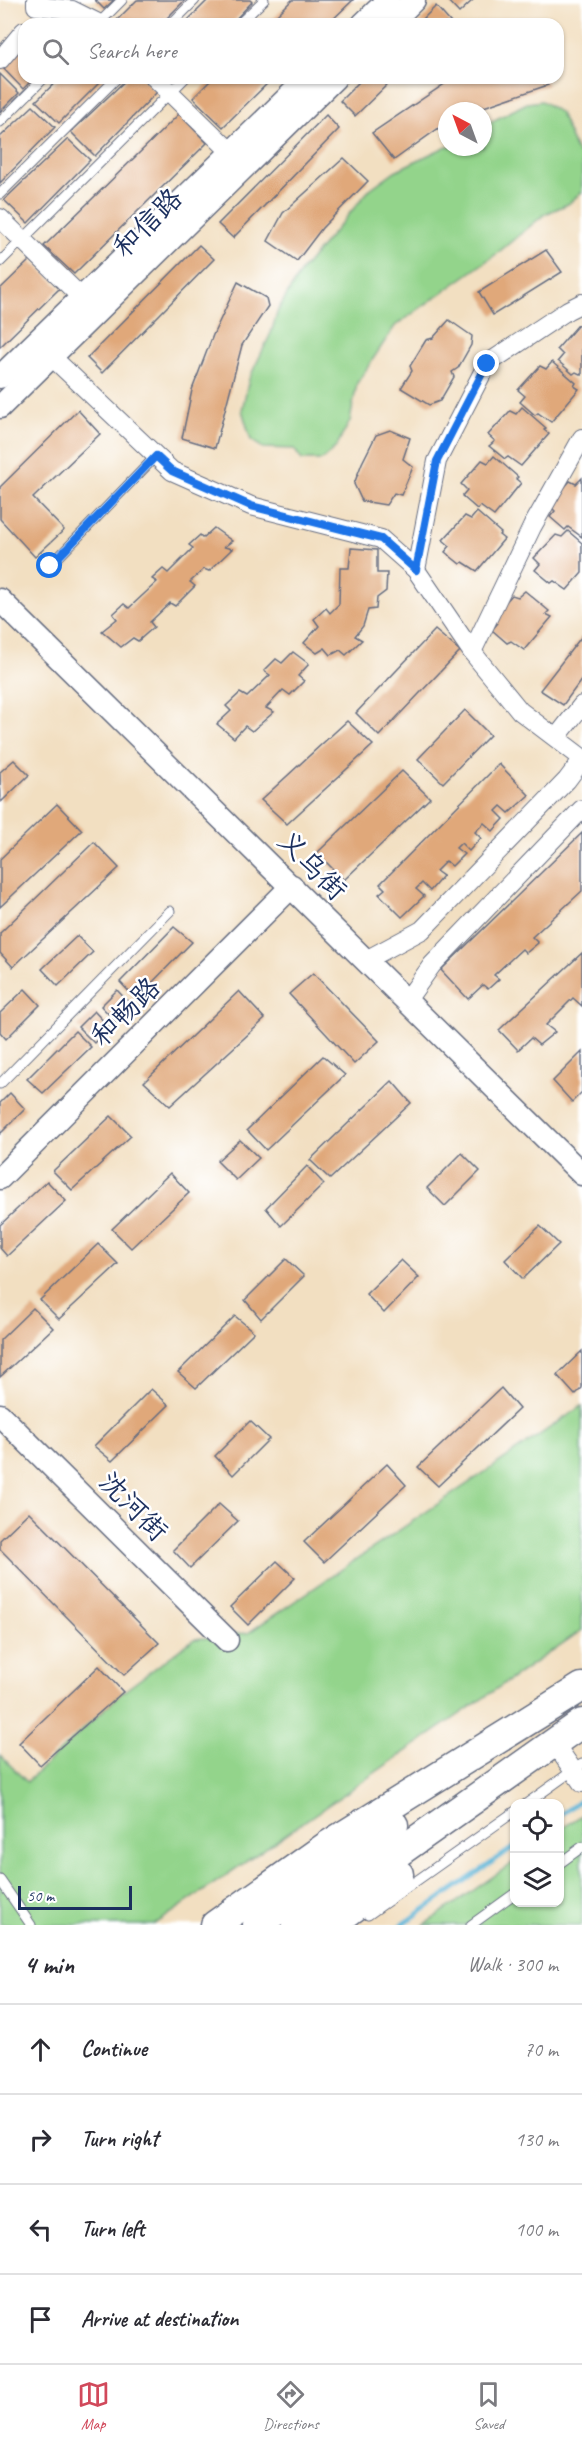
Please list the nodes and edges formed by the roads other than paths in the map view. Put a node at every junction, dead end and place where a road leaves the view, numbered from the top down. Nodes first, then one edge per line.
1 (122, 0) edge
2 (195, 0) edge
3 (264, 0) edge
4 (388, 0) edge
5 (414, 0) edge
6 (45, 3) edge
7 (34, 18) edge
8 (87, 18) edge
9 (105, 18) edge
10 (177, 18) edge
11 (245, 18) edge
12 (369, 18) edge
13 (396, 18) edge
14 (18, 38) edge
15 (1, 56) edge
16 (38, 84) edge
17 (111, 84) edge
18 (161, 84) edge
19 (179, 84) edge
20 (302, 84) edge
21 (329, 84) edge
22 (170, 92) junction
23 (0, 122) edge
24 (232, 153) junction
25 (0, 194) edge
26 (0, 218) edge
27 (22, 240) junction
28 (0, 262) edge
29 (82, 298) junction
30 (582, 303) edge
31 (52, 358) junction
32 (0, 377) edge
33 (0, 407) edge
34 (582, 438) edge
35 (156, 456) junction
36 (50, 566) dead end
37 (416, 570) junction
38 (0, 600) edge
39 (472, 652) junction
40 (582, 705) edge
41 (556, 738) junction
42 (582, 759) edge
43 (582, 809) edge
44 (292, 886) junction
45 (170, 911) dead end
46 (366, 960) junction
47 (407, 1000) junction
48 (0, 1084) edge
49 (582, 1174) edge
50 (0, 1178) edge
51 (0, 1415) edge
52 (226, 1640) dead end
53 (582, 1725) edge
54 (556, 1745) junction
55 (579, 1773) edge
56 (533, 1799) edge
57 (510, 1815) edge
58 (582, 1847) edge
59 (564, 1860) edge
60 (0, 1880) edge
61 (510, 1897) edge
62 (363, 1918) dead end
63 (31, 1925) edge
64 (214, 1925) edge
65 (257, 1925) edge
66 (296, 1925) edge
67 (331, 1925) edge
68 (471, 1925) edge

1 - 9 lane
2 - 10 lane
3 - 11 lane
4 - 12 street
5 - 13 street
6 - 7 street
6 - 8 street
14 - 15 street
16 - 23 lane
17 - 25 lane
18 - 22 street
19 - 22 lane
20 - 24 street, 和信路
21 - 31 street, 和信路
22 - 24 street
22 - 27 lane
24 - 29 street, 和信路
26 - 27 street
27 - 28 lane
27 - 29 street
29 - 32 street, 和信路
30 - 37 street
31 - 33 street, 和信路
31 - 35 street
34 - 39 street
35 - 36 lane
35 - 37 street
37 - 39 street
38 - 44 street, 义乌街
39 - 41 street
40 - 41 street
41 - 42 street
42 - 46 street
43 - 47 street
44 - 46 street, 义乌街
44 - 50 street, 和畅路
45 - 48 lane
46 - 47 street, 义乌街
47 - 49 street, 义乌街
51 - 52 street, 沈河街
53 - 54 main road
54 - 55 street
54 - 66 main road
54 - 67 main road
55 - 56 lane
57 - 62 lane
58 - 59 lane
60 - 63 lane
61 - 68 lane
64 - 65 main road

